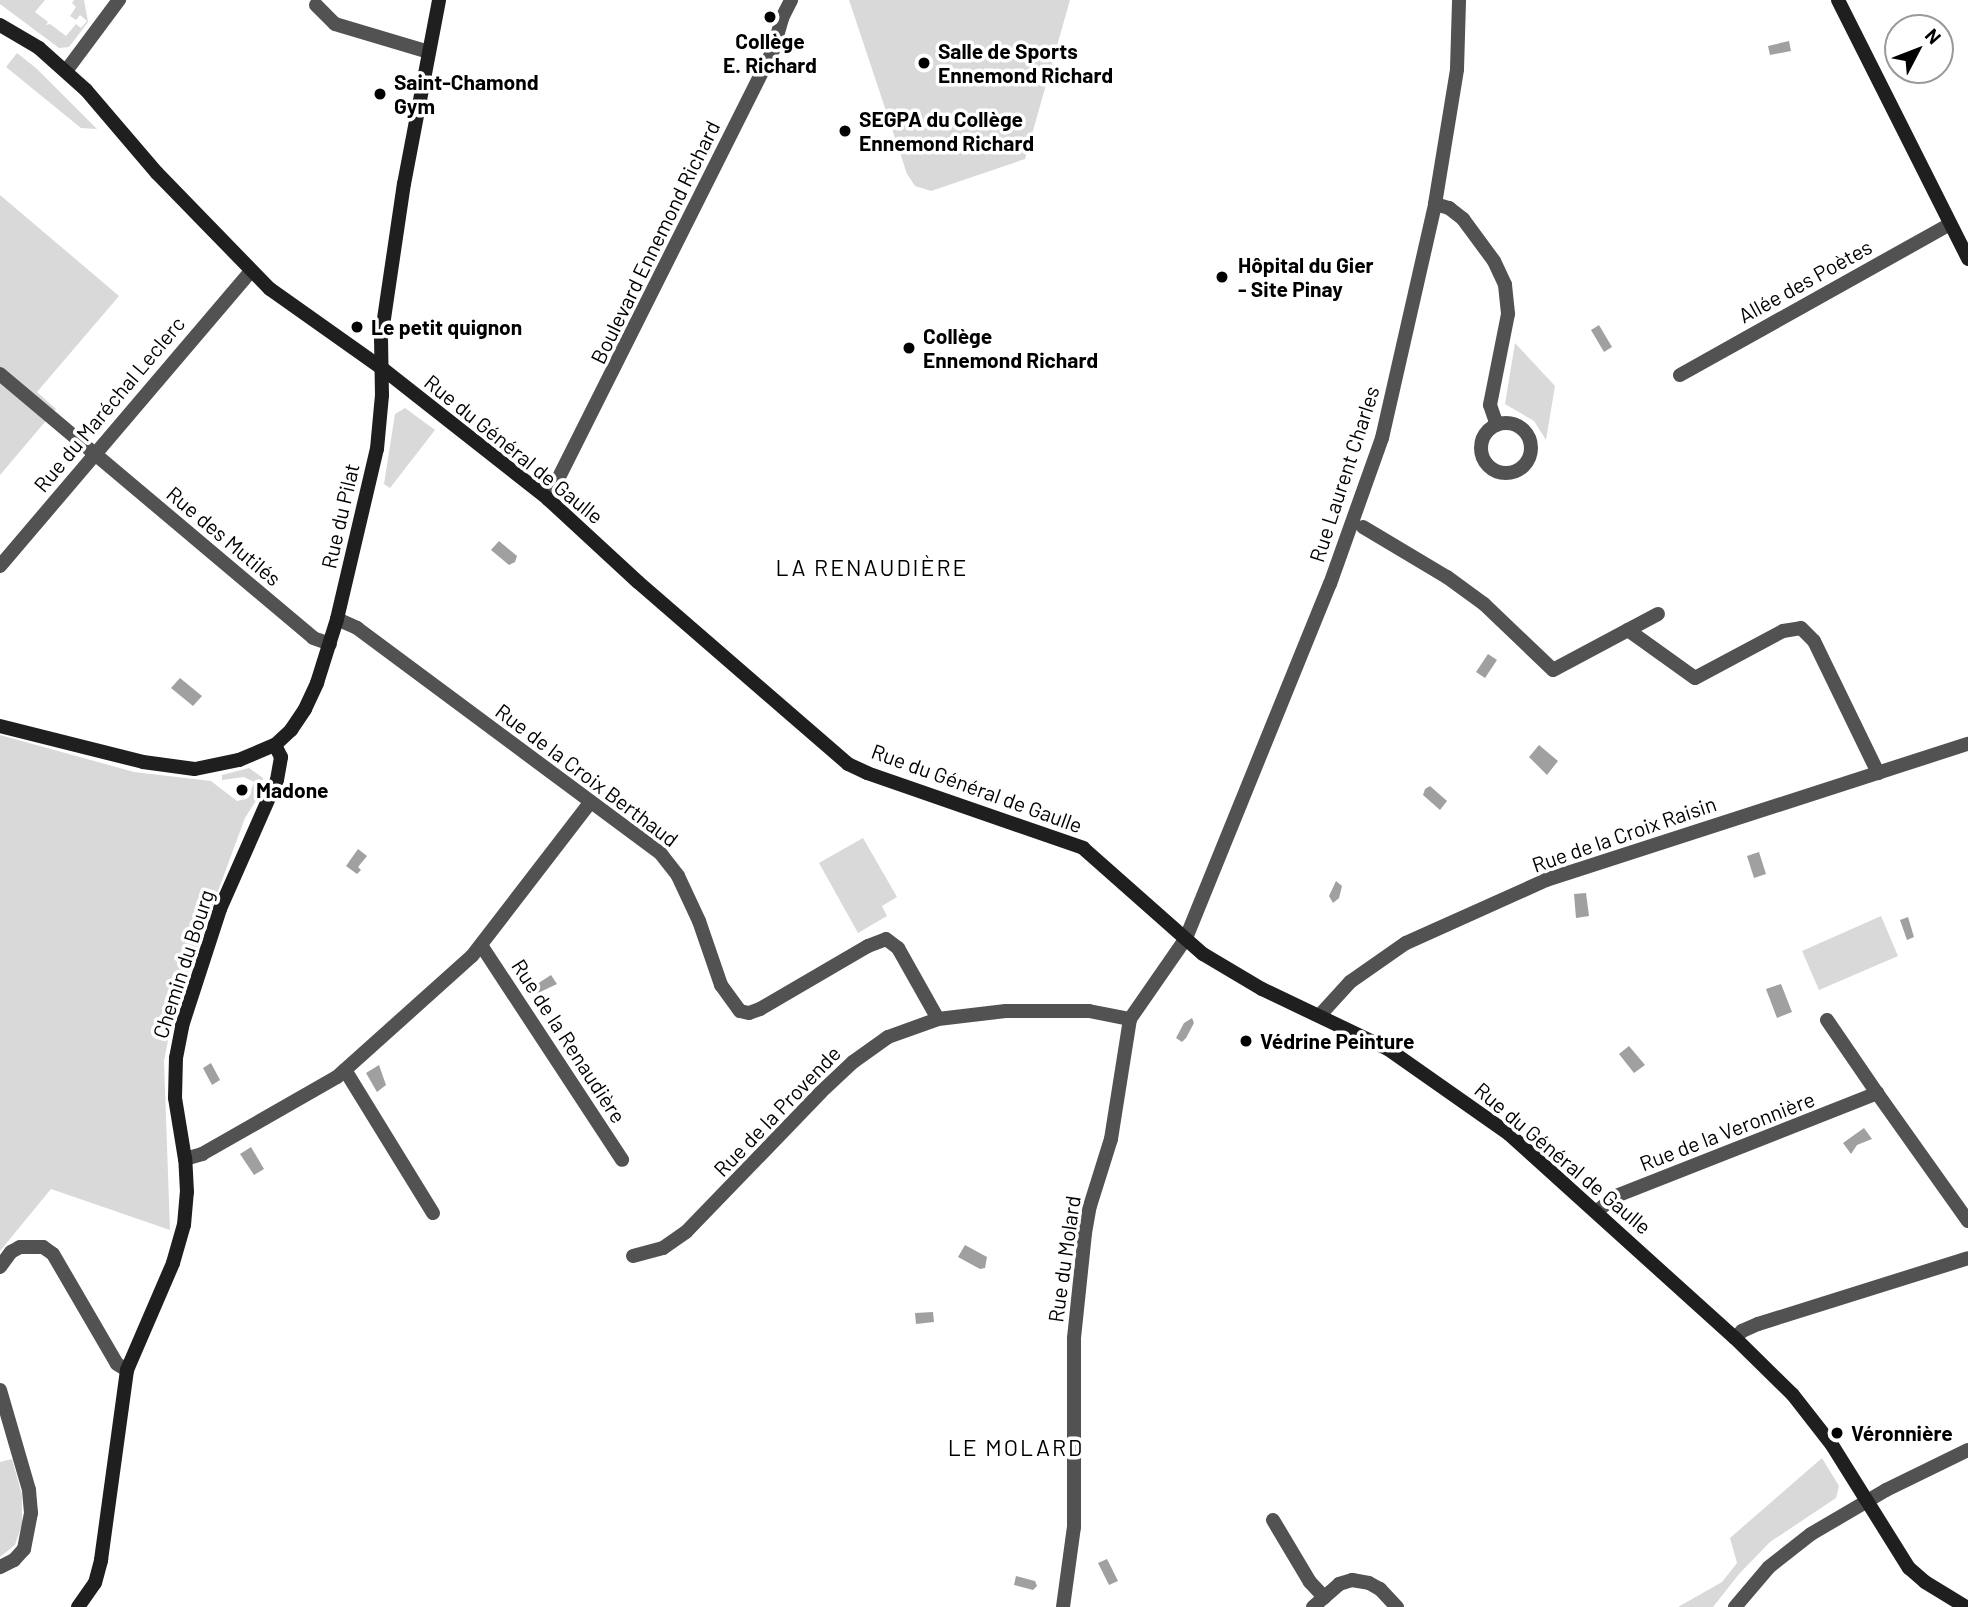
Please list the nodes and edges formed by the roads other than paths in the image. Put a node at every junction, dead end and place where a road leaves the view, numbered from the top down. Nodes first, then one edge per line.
1 (119, 0) edge
2 (439, 0) edge
3 (791, 0) edge
4 (1459, 0) edge
5 (1838, 0) edge
6 (316, 5) dead end
7 (0, 25) edge
8 (429, 52) junction
9 (66, 71) junction
10 (1434, 204) junction
11 (1950, 224) junction
12 (1968, 259) edge
13 (251, 271) junction
14 (383, 369) junction
15 (0, 374) edge
16 (1680, 375) dead end
17 (1497, 425) dead end
18 (94, 454) junction
19 (548, 499) junction
20 (1363, 527) dead end
21 (0, 566) edge
22 (1658, 614) dead end
23 (337, 619) junction
24 (1628, 629) junction
25 (330, 644) junction
26 (0, 726) edge
27 (1968, 744) edge
28 (275, 745) junction
29 (1878, 773) junction
30 (590, 803) junction
31 (1186, 938) junction
32 (481, 945) junction
33 (1320, 1015) junction
34 (938, 1019) junction
35 (1130, 1019) junction
36 (1826, 1020) dead end
37 (345, 1070) junction
38 (1877, 1093) junction
39 (186, 1159) junction
40 (622, 1160) dead end
41 (1596, 1212) junction
42 (433, 1213) dead end
43 (1968, 1222) edge
44 (633, 1256) dead end
45 (1968, 1258) edge
46 (0, 1267) edge
47 (1735, 1338) junction
48 (127, 1370) junction
49 (0, 1390) edge
50 (1968, 1450) edge
51 (1866, 1500) junction
52 (1273, 1520) dead end
53 (0, 1567) edge
54 (1319, 1602) edge
55 (78, 1607) edge
56 (1063, 1607) edge
57 (1397, 1607) edge
58 (1735, 1607) edge
59 (1966, 1607) edge

1 - 9 street
2 - 8 street, Rue du Pilat
3 - 19 street, Boulevard Ennemond Richard
4 - 10 street, Rue Laurent Charles
5 - 11 street
6 - 8 street
7 - 9 street, Rue du Général de Gaulle
8 - 14 street, Rue du Pilat
9 - 13 street, Rue du Général de Gaulle
10 - 17 street
10 - 31 street, Rue Laurent Charles
11 - 12 street
11 - 16 street, Allée des Poètes
13 - 14 street, Rue du Général de Gaulle
13 - 18 street, Rue du Maréchal Leclerc
14 - 19 street, Rue du Général de Gaulle
14 - 23 street, Rue du Pilat
15 - 18 street, Rue des Mutilés
18 - 21 street, Rue du Maréchal Leclerc
18 - 25 street, Rue des Mutilés
19 - 31 street, Rue du Général de Gaulle
20 - 24 street
22 - 24 street
23 - 25 street, Rue du Pilat
23 - 30 street, Rue de la Croix Berthaud
24 - 29 street
25 - 28 street, Rue du Pilat
26 - 28 street, Rue du Pilat
27 - 29 street, Rue de la Croix Raisin
28 - 39 street, Chemin du Bourg
29 - 33 street, Rue de la Croix Raisin
30 - 32 street
30 - 34 street, Rue de la Croix Berthaud
31 - 33 street, Rue du Général de Gaulle
31 - 35 street, Rue du Molard
32 - 37 street
32 - 40 street, Rue de la Renaudière
33 - 41 street, Rue du Général de Gaulle
34 - 35 street, Rue de la Provende
34 - 44 street, Rue de la Provende
35 - 56 street, Rue du Molard
36 - 38 street
37 - 39 street
37 - 42 street
38 - 41 street, Rue de la Veronnière
38 - 43 street
39 - 48 street, Chemin du Bourg
41 - 47 street, Rue du Général de Gaulle
45 - 47 street
46 - 48 street
47 - 51 street, Rue du Général de Gaulle
48 - 55 street, Chemin du Bourg
49 - 53 street
50 - 51 street
51 - 58 street
51 - 59 street, Rue du Général de Gaulle
52 - 54 street
54 - 57 street

